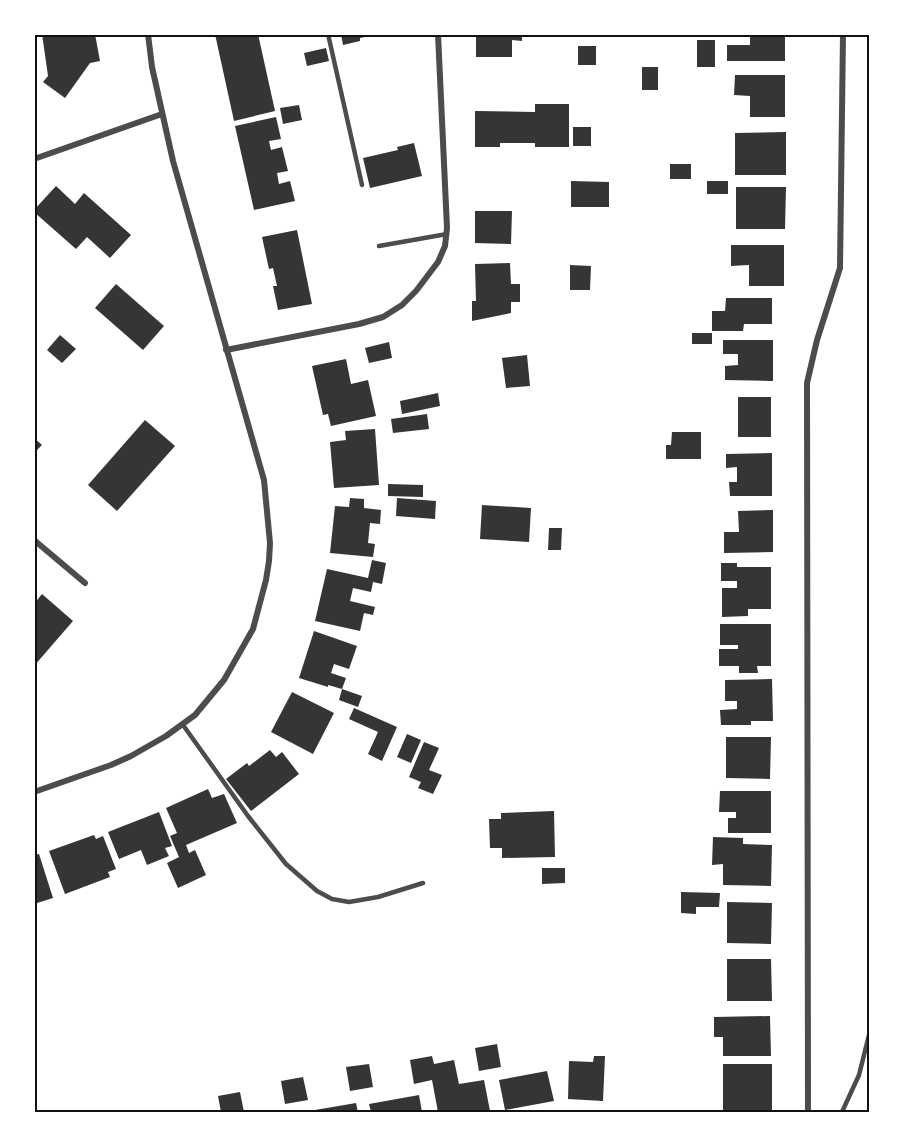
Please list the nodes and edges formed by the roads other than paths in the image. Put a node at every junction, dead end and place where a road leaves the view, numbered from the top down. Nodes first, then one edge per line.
1 (148, 34) edge
2 (328, 34) edge
3 (438, 34) edge
4 (843, 34) edge
5 (162, 114) junction
6 (34, 159) edge
7 (362, 185) dead end
8 (447, 234) junction
9 (379, 246) dead end
10 (226, 350) junction
11 (34, 540) edge
12 (85, 584) dead end
13 (183, 725) junction
14 (34, 792) edge
15 (423, 883) dead end
16 (870, 1032) edge
17 (808, 1113) edge
18 (842, 1113) edge

1 - 5 street
2 - 7 lane
3 - 8 street
4 - 17 street
5 - 6 street
5 - 10 street
8 - 9 lane
8 - 10 street
10 - 13 street
11 - 12 street
13 - 14 street
13 - 15 lane
16 - 18 lane

